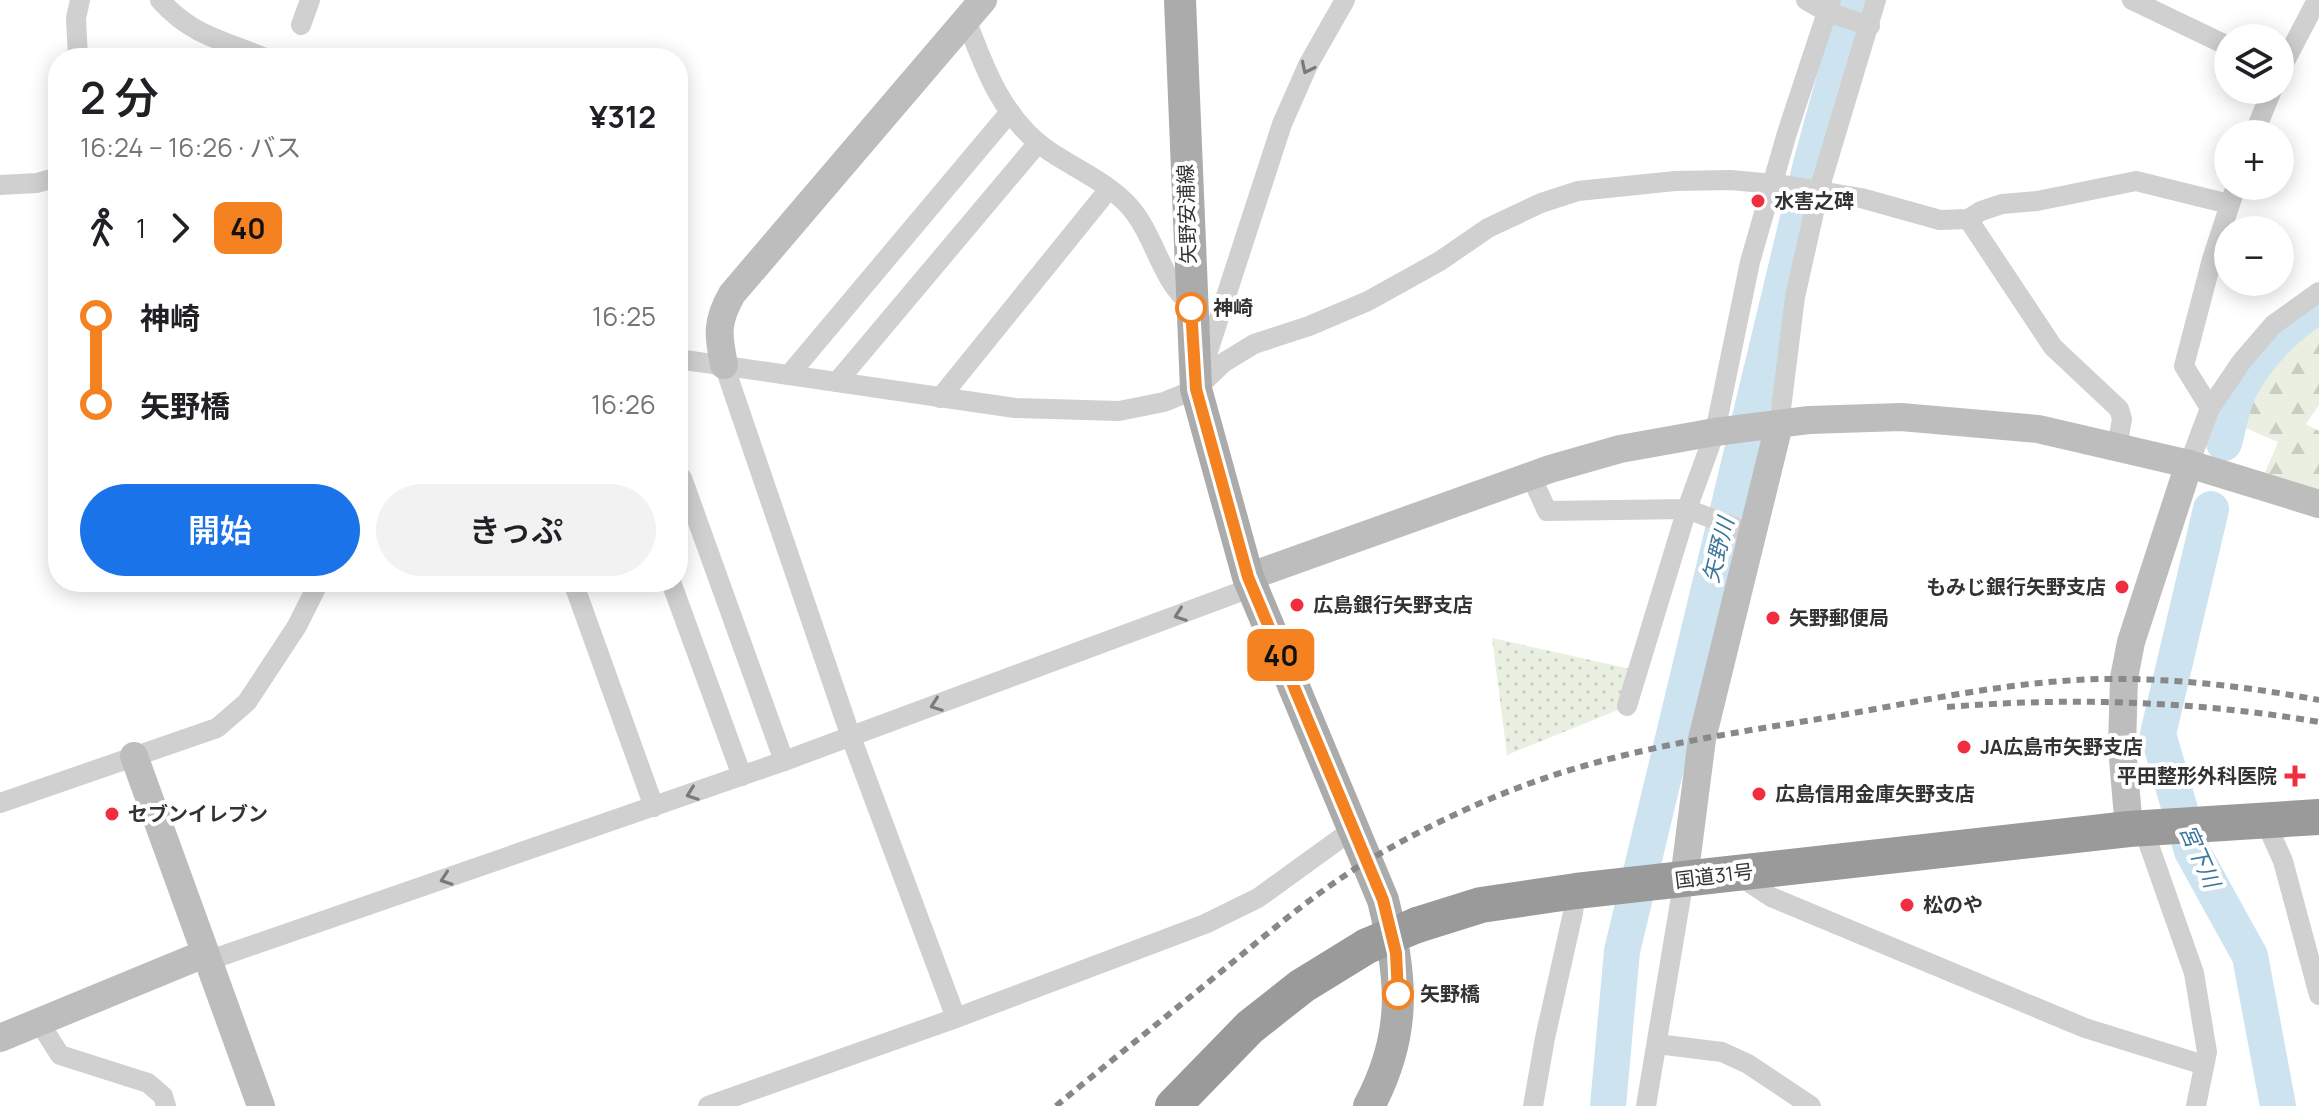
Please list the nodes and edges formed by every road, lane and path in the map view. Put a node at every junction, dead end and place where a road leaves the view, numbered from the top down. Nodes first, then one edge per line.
1 (80, 0) edge
2 (160, 0) edge
3 (310, 0) edge
4 (1180, 0) edge
5 (1345, 0) edge
6 (1806, 0) edge
7 (1876, 0) edge
8 (2132, 0) edge
9 (2317, 0) edge
10 (974, 10) edge
11 (1833, 10) edge
12 (301, 25) dead end
13 (1866, 25) junction
14 (2214, 39) edge
15 (2294, 44) edge
16 (78, 48) edge
17 (240, 48) edge
18 (1010, 112) junction
19 (1038, 143) junction
20 (48, 180) edge
21 (1778, 184) junction
22 (0, 185) edge
23 (1109, 189) junction
24 (1815, 189) junction
25 (2214, 192) edge
26 (2231, 200) edge
27 (1968, 219) junction
28 (2319, 292) edge
29 (1190, 303) junction
30 (688, 360) edge
31 (724, 365) junction
32 (789, 375) junction
33 (837, 382) junction
34 (1196, 389) junction
35 (940, 398) junction
36 (2210, 408) junction
37 (1775, 426) junction
38 (1719, 431) junction
39 (2117, 447) junction
40 (2189, 464) junction
41 (1531, 476) junction
42 (688, 495) edge
43 (2319, 504) edge
44 (1687, 509) junction
45 (1752, 534) junction
46 (1250, 582) junction
47 (314, 592) edge
48 (577, 592) edge
49 (675, 592) edge
50 (1627, 706) dead end
51 (851, 737) junction
52 (134, 756) junction
53 (784, 761) junction
54 (742, 776) junction
55 (0, 803) edge
56 (654, 807) junction
57 (2319, 817) edge
58 (2264, 819) junction
59 (2143, 828) junction
60 (1352, 830) junction
61 (1734, 873) junction
62 (1677, 880) junction
63 (1584, 890) junction
64 (206, 957) junction
65 (2319, 995) edge
66 (956, 1018) junction
67 (39, 1022) junction
68 (0, 1038) edge
69 (1657, 1044) junction
70 (2204, 1065) junction
71 (1807, 1104) edge
72 (166, 1106) edge
73 (261, 1106) edge
74 (708, 1106) edge
75 (1173, 1106) edge
76 (1369, 1106) edge
77 (1533, 1106) edge
78 (1646, 1106) edge
79 (2196, 1106) edge

1 - 16 street
2 - 17 street
3 - 12 street
4 - 29 main road, 矢野安浦線
5 -> 34 street
6 - 11 street
7 - 13 street
8 - 14 street
9 - 15 street
10 - 18 street
10 - 31 street
11 - 13 street
11 - 21 street
13 - 24 street
18 - 19 street
18 - 32 street
19 - 23 street
19 - 33 street
20 - 22 street
21 - 24 street
21 - 34 street
21 - 38 street
23 - 29 street
23 - 35 street
24 - 27 street
24 - 37 street
25 - 27 street
26 - 36 street
27 - 39 street
28 - 36 street
29 - 34 main road, 矢野安浦線
30 - 31 street
31 - 32 street
31 - 51 street
32 - 33 street
33 - 35 street
34 - 35 street
34 - 46 main road, 矢野安浦線
36 - 40 street
37 - 38 street
37 - 39 street
37 - 45 street
38 - 41 street
38 - 44 street
39 - 40 street
40 - 43 street
40 - 59 street
41 - 44 street
41 - 46 street
42 - 53 street
44 - 45 street
44 - 50 street
45 - 62 street
46 -> 51 street
46 - 60 main road, 矢野安浦線
47 - 52 street
48 - 56 street
49 - 54 street
51 - 53 street
51 - 66 street
52 - 55 street
52 - 64 street
53 - 54 street
54 -> 56 street
56 -> 64 street
57 - 58 highway, 国道31号
58 - 59 highway, 国道31号
58 - 65 street
59 - 61 highway, 国道31号
59 - 70 street
60 - 66 street
60 - 76 main road, 矢野安浦線
61 - 62 highway, 国道31号
61 - 70 street
62 - 63 highway, 国道31号
62 - 69 street
63 - 75 highway, 国道31号, bridge
63 - 77 street
64 - 67 street
64 - 73 street
66 - 74 street
67 - 68 street
67 - 72 street
69 - 71 street
69 - 78 street
70 - 79 street

